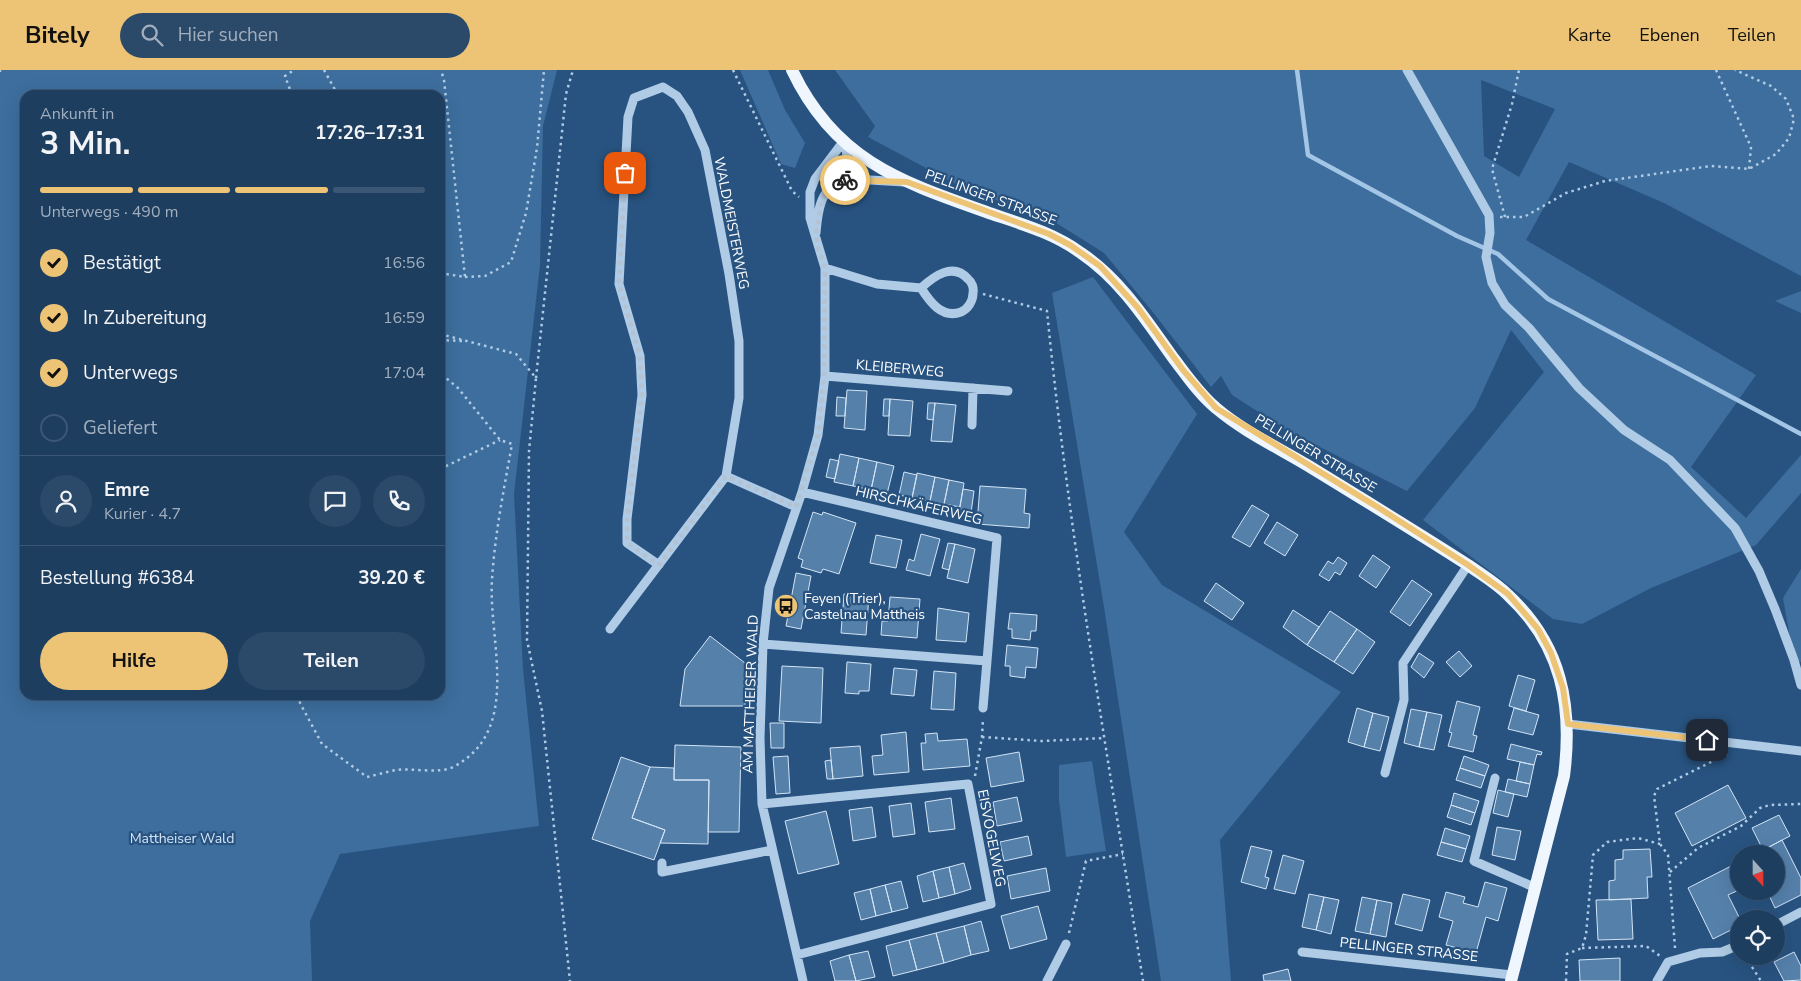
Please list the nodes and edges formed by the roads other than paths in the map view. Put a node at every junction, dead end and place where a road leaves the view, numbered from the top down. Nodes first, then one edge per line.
1 (792, 70) edge
2 (1407, 70) edge
3 (843, 142) junction
4 (907, 182) junction
5 (830, 185) junction
6 (816, 233) junction
7 (825, 268) junction
8 (921, 288) junction
9 (824, 376) junction
10 (973, 388) junction
11 (1008, 391) dead end
12 (972, 425) dead end
13 (726, 476) junction
14 (802, 492) junction
15 (796, 507) junction
16 (659, 565) junction
17 (1468, 565) junction
18 (610, 629) dead end
19 (763, 644) junction
20 (987, 661) junction
21 (1801, 685) edge
22 (983, 708) road end
23 (1568, 724) junction
24 (1801, 751) edge
25 (1385, 773) dead end
26 (1494, 778) dead end
27 (762, 804) junction
28 (772, 850) junction
29 (662, 863) dead end
30 (1536, 888) junction
31 (1801, 912) edge
32 (1785, 920) edge
33 (1066, 944) road end
34 (1730, 949) edge
35 (1302, 952) dead end
36 (797, 954) junction
37 (1512, 978) edge
38 (803, 981) edge
39 (1047, 981) edge
40 (1657, 981) edge

1 - 3 main road, PELLINGER STRASSE
2 - 21 street
3 - 4 main road, PELLINGER STRASSE
3 - 5 street, AM MATTHEISER WALD
3 - 6 street, AM MATTHEISER WALD
4 - 5 street
4 - 17 main road, PELLINGER STRASSE
5 - 6 street, AM MATTHEISER WALD
6 - 7 street, AM MATTHEISER WALD
7 - 8 street
7 - 9 street, AM MATTHEISER WALD
8 - 8 street
9 - 10 street, KLEIBERWEG
9 - 14 street, AM MATTHEISER WALD
10 - 11 street, KLEIBERWEG
10 - 12 street
13 - 15 street
13 - 16 street, WALDMEISTERWEG
13 - 16 street, WALDMEISTERWEG
14 - 15 street, AM MATTHEISER WALD
14 - 20 street, HIRSCHKÄFERWEG
15 - 19 street, AM MATTHEISER WALD
16 - 18 street, WALDMEISTERWEG
17 - 23 main road, PELLINGER STRASSE
17 - 25 street
19 - 20 street
19 - 27 street, AM MATTHEISER WALD
20 - 22 street, HIRSCHKÄFERWEG
23 - 24 street
23 - 30 main road, PELLINGER STRASSE
26 - 30 street
27 - 28 street, AM MATTHEISER WALD
27 - 36 street, EISVOGELWEG
28 - 29 street
28 - 36 street, AM MATTHEISER WALD
30 - 37 main road, PELLINGER STRASSE
31 - 32 street
33 - 39 street
34 - 40 street
35 - 37 street, PELLINGER STRASSE
36 - 38 street, AM MATTHEISER WALD

